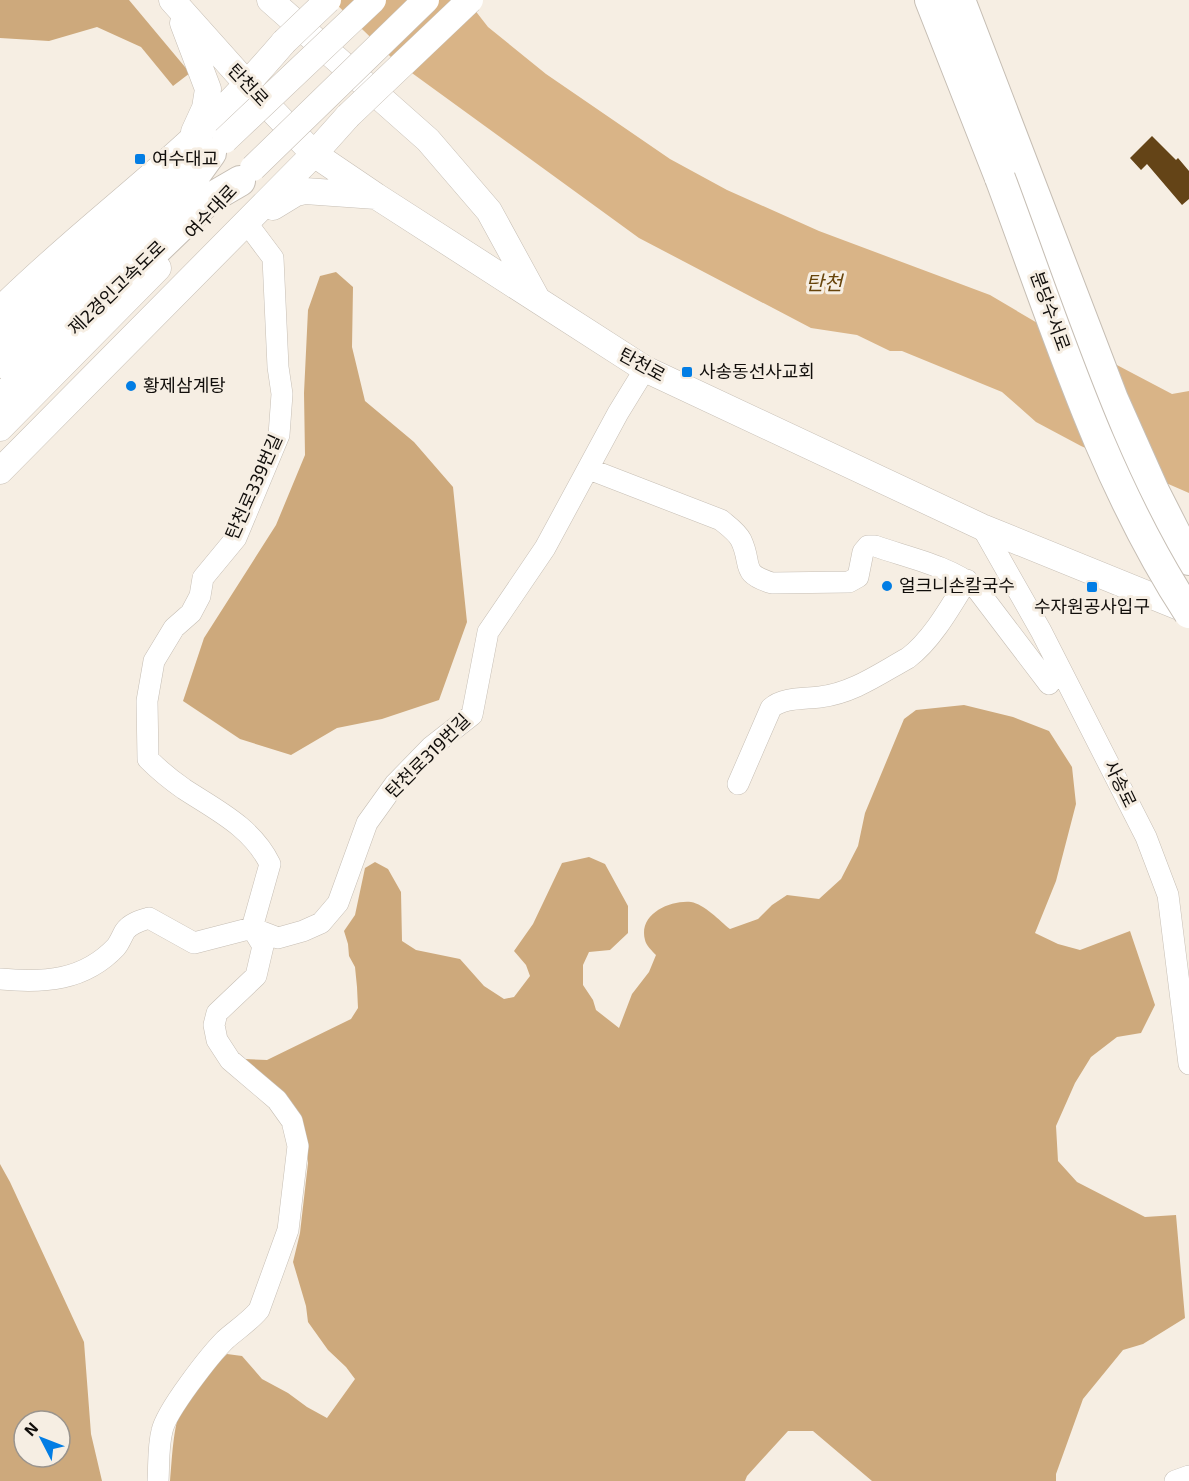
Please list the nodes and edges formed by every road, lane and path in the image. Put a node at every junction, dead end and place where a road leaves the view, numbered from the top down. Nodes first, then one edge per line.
1 (270, 0) edge
2 (328, 0) edge
3 (373, 0) edge
4 (426, 0) edge
5 (470, 0) edge
6 (930, 0) edge
7 (960, 0) edge
8 (174, 3) edge
9 (247, 84) junction
10 (209, 145) junction
11 (314, 154) junction
12 (246, 175) junction
13 (376, 196) junction
14 (246, 222) junction
15 (538, 300) junction
16 (0, 310) edge
17 (0, 341) edge
18 (645, 369) junction
19 (0, 373) edge
20 (0, 400) edge
21 (0, 428) edge
22 (589, 469) junction
23 (0, 471) edge
24 (981, 527) junction
25 (1189, 560) edge
26 (967, 580) junction
27 (1189, 612) edge
28 (1049, 684) dead end
29 (738, 784) dead end
30 (252, 928) junction
31 (0, 979) edge
32 (1189, 1064) edge
33 (1189, 1476) edge
34 (158, 1481) edge
35 (1174, 1481) edge

1 - 15 main road
2 - 9 main road, bridge
3 - 10 main road, bridge
4 - 12 main road, 여수대로, bridge
5 - 11 main road, bridge
6 - 27 highway, 분당수서로, bridge
7 - 25 highway, 분당수서로
8 - 9 main road, 탄천로
8 - 10 main road
9 - 10 main road
9 - 11 main road, 탄천로
10 - 16 main road
10 - 17 main road
10 - 19 highway, 제2경인고속도로
11 - 13 main road, 탄천로
11 - 14 main road
12 - 20 highway, 제2경인고속도로
12 - 21 main road, 여수대로
13 - 14 main road
13 - 15 main road, 탄천로
14 - 23 main road
14 - 30 street, 탄천로339번길
15 - 18 main road, 탄천로
18 - 22 street, 탄천로319번길
18 - 24 main road, 탄천로
22 - 26 street
22 - 30 street, 탄천로319번길
24 - 27 main road, 탄천로
24 - 32 street, 사송로
26 - 28 street
26 - 29 street
30 - 31 street
30 - 34 street
33 - 35 street

